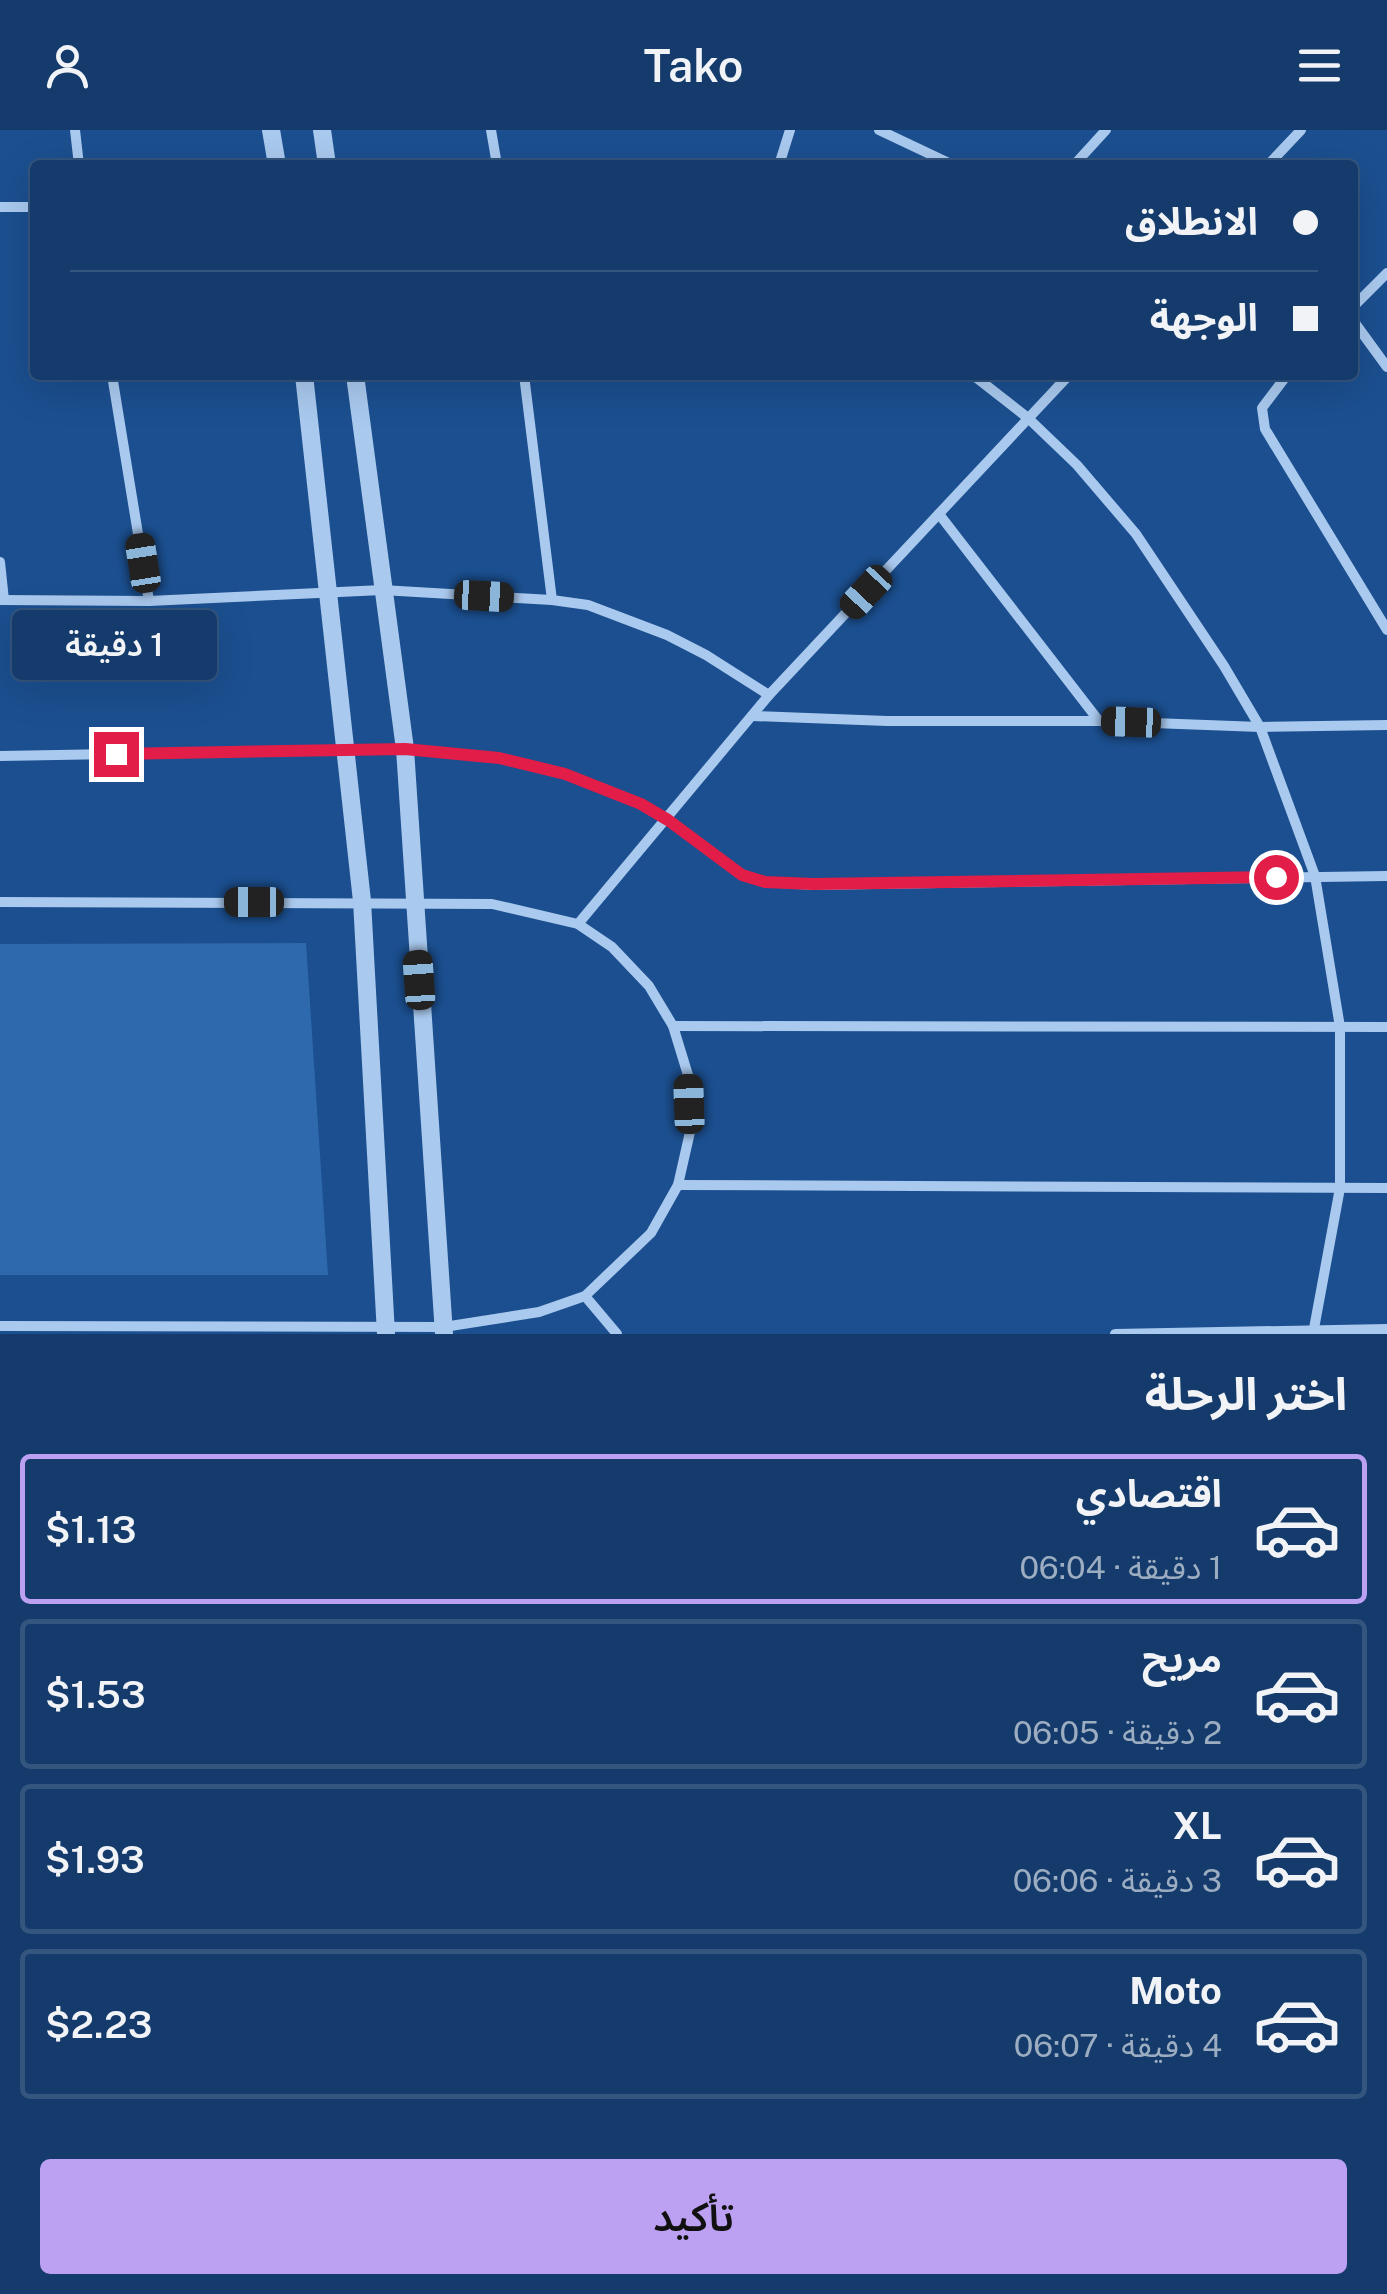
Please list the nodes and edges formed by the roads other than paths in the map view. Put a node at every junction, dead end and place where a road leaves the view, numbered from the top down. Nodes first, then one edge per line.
1 (75, 130) edge
2 (271, 130) edge
3 (322, 130) edge
4 (492, 130) edge
5 (790, 130) edge
6 (879, 130) edge
7 (1106, 130) edge
8 (1302, 130) edge
9 (78, 160) edge
10 (276, 160) edge
11 (326, 160) edge
12 (496, 160) edge
13 (781, 160) edge
14 (942, 160) edge
15 (1079, 160) edge
16 (1273, 160) edge
17 (0, 207) edge
18 (30, 207) edge
19 (1387, 273) edge
20 (1358, 302) edge
21 (1358, 327) edge
22 (1387, 367) edge
23 (113, 380) edge
24 (305, 380) edge
25 (355, 380) edge
26 (525, 380) edge
27 (979, 380) edge
28 (1064, 380) edge
29 (1283, 380) edge
30 (1028, 418) junction
31 (939, 514) junction
32 (0, 562) edge
33 (382, 590) junction
34 (330, 591) junction
35 (2, 600) edge
36 (150, 600) junction
37 (552, 600) junction
38 (1387, 630) edge
39 (769, 695) junction
40 (752, 716) junction
41 (1099, 720) junction
42 (1387, 725) edge
43 (1260, 727) junction
44 (405, 749) junction
45 (348, 751) junction
46 (0, 756) edge
47 (668, 820) junction
48 (1315, 876) junction
49 (1387, 876) edge
50 (362, 901) junction
51 (0, 902) edge
52 (414, 902) junction
53 (578, 924) junction
54 (673, 1026) junction
55 (1340, 1027) junction
56 (1387, 1027) edge
57 (678, 1186) junction
58 (1340, 1188) junction
59 (1387, 1188) edge
60 (585, 1296) junction
61 (0, 1326) edge
62 (386, 1330) edge
63 (444, 1330) edge
64 (1387, 1330) edge
65 (1313, 1332) edge
66 (617, 1334) edge
67 (1115, 1334) edge

1 - 9 street
2 - 10 street
3 - 11 street
4 - 12 street
5 - 13 street
6 - 14 street
7 - 15 street
8 - 16 street
17 - 18 street
19 - 20 street
21 - 22 street
23 - 36 street
24 - 34 street
25 - 33 street
26 - 37 street
27 - 30 street
28 - 30 street
29 - 38 street
30 - 31 street
30 - 43 street
31 - 39 street
31 - 41 street
32 - 35 street
33 - 34 street
33 - 37 street
33 - 44 street
34 - 36 street
34 - 45 street
35 - 36 street
37 - 39 street
39 - 40 street
40 - 41 street
40 - 47 street
41 - 43 street
42 - 43 street
43 - 48 street
44 - 45 street
44 - 47 street
44 - 52 street
45 - 46 street
45 - 50 street
47 - 48 street
47 - 53 street
48 - 49 street
48 - 55 street
50 - 51 street
50 - 52 street
50 - 62 street
52 - 53 street
52 - 63 street
53 - 54 street
54 - 55 street
54 - 57 street
55 - 56 street
55 - 58 street
57 - 58 street
57 - 60 street
58 - 59 street
58 - 65 street
60 - 63 street
60 - 66 street
61 - 62 street
62 - 63 street
64 - 65 street
65 - 67 street

